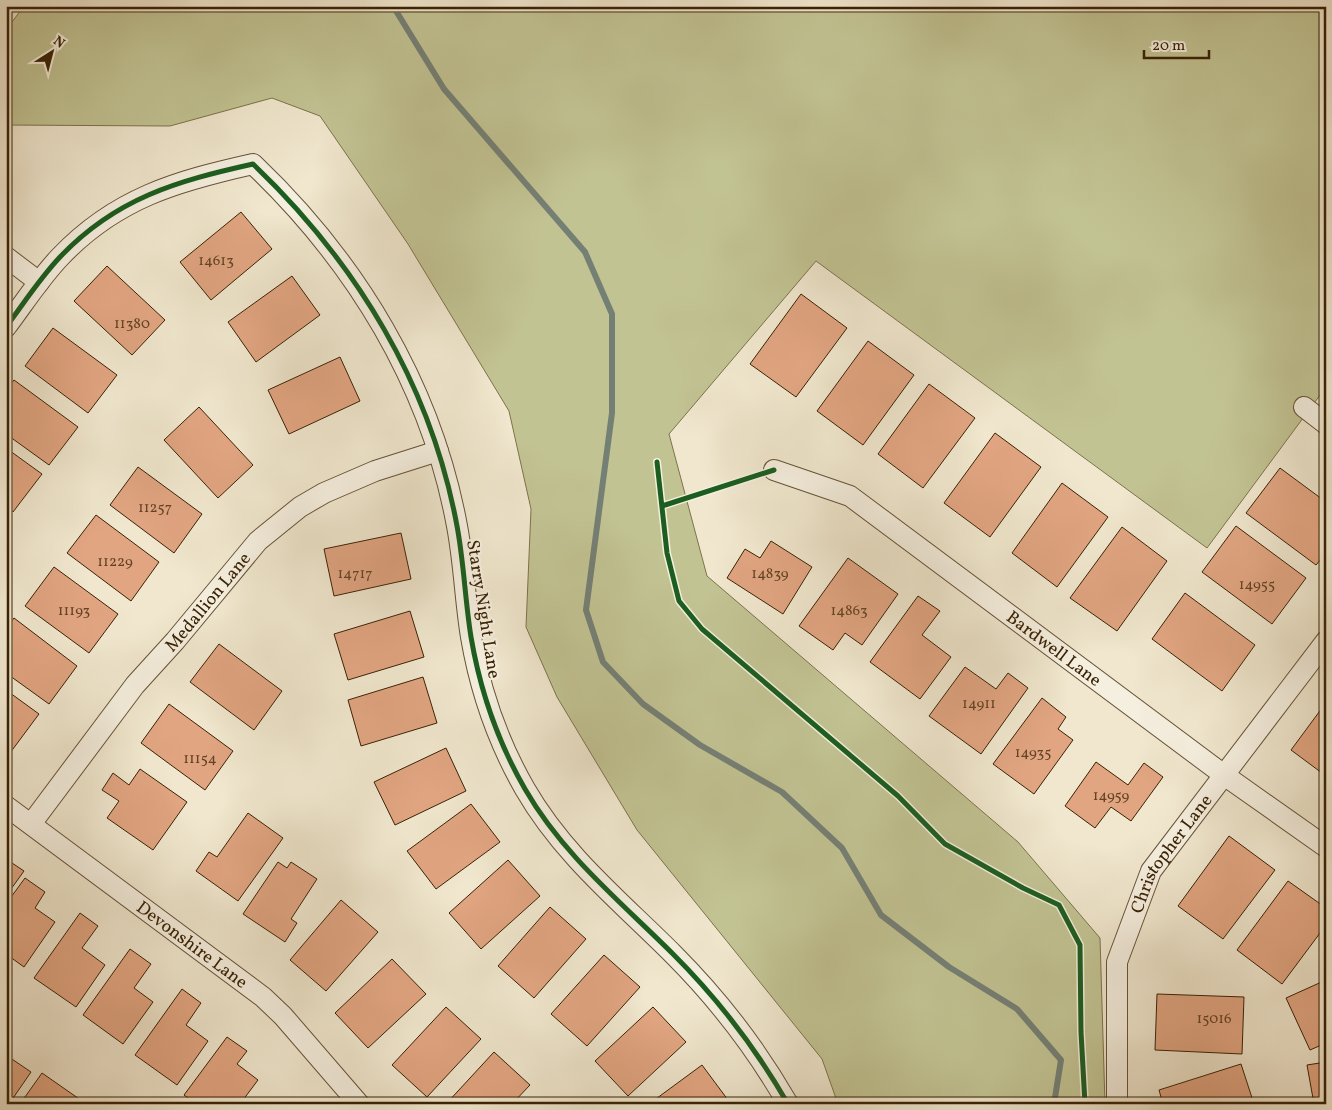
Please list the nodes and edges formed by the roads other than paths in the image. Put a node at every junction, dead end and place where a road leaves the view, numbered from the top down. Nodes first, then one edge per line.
1 (6, 257) edge
2 (39, 282) junction
3 (6, 326) edge
4 (1304, 407) dead end
5 (1326, 424) edge
6 (438, 451) junction
7 (774, 470) dead end
8 (1326, 641) edge
9 (1224, 775) junction
10 (6, 806) edge
11 (31, 824) junction
12 (1326, 847) edge
13 (359, 1104) edge
14 (788, 1104) edge
15 (1117, 1104) edge

1 - 2 street
2 - 3 street
2 - 6 street, Starry Night Lane
4 - 5 street
6 - 11 street, Medallion Lane
6 - 14 street, Starry Night Lane
7 - 9 street, Bardwell Lane
8 - 9 street, Christopher Lane
9 - 12 street, Bardwell Lane
9 - 15 street, Christopher Lane
10 - 11 street, Devonshire Lane
11 - 13 street, Devonshire Lane

